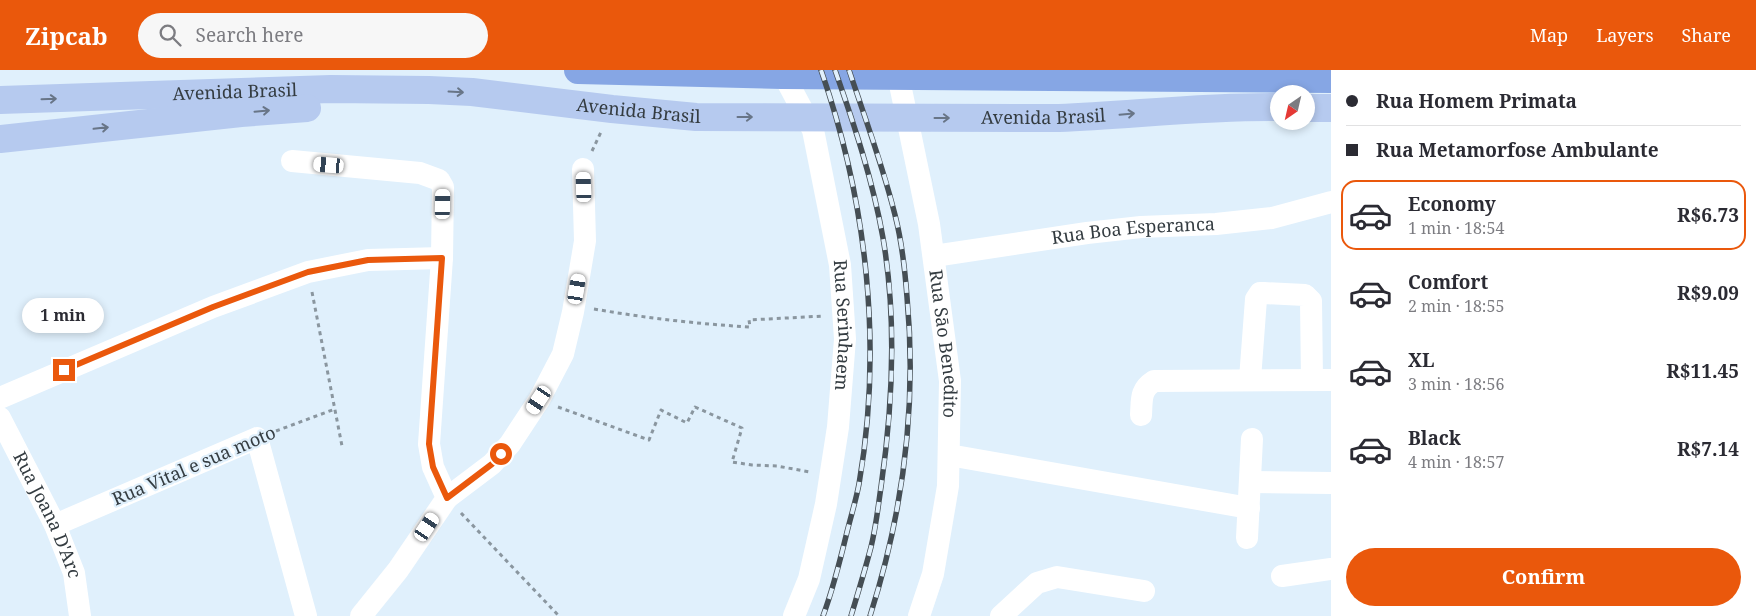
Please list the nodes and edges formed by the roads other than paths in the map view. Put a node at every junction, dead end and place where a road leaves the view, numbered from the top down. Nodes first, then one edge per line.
1 (578, 70) edge
2 (781, 70) edge
3 (896, 70) edge
4 (1331, 79) edge
5 (429, 90) junction
6 (0, 100) edge
7 (1270, 107) edge
8 (1315, 108) edge
9 (1331, 108) edge
10 (0, 139) edge
11 (292, 161) dead end
12 (583, 169) road end
13 (1331, 202) edge
14 (934, 256) junction
15 (442, 258) junction
16 (1250, 379) junction
17 (1322, 380) edge
18 (0, 398) edge
19 (1142, 415) dead end
20 (0, 418) edge
21 (1252, 439) dead end
22 (949, 455) junction
23 (1250, 482) junction
24 (1331, 483) edge
25 (447, 498) junction
26 (1249, 508) junction
27 (55, 525) junction
28 (1247, 538) dead end
29 (1331, 569) edge
30 (1282, 576) dead end
31 (1144, 591) dead end
32 (925, 613) edge
33 (80, 616) edge
34 (306, 616) edge
35 (361, 616) edge
36 (794, 616) edge
37 (1000, 616) edge

1 - 4 highway, Avenida Brasil
2 - 36 street, Rua Serinhaem
3 - 14 street, Rua Sāo Benedito
6 -> 5 main road, Avenida Brasil
5 -> 7 main road, Avenida Brasil
10 -> 5 main road
8 - 9 main road
11 - 15 street
12 - 25 street
13 - 14 street, Rua Boa Esperanca
14 - 22 street, Rua Sāo Benedito
15 - 18 street
15 - 25 street
16 - 17 street
16 - 17 street
16 - 19 street
20 - 27 street, Rua Joana D'Arc
21 - 23 street
22 - 26 street
22 - 32 street, Rua Sāo Benedito
23 - 24 street
23 - 26 street
25 - 35 street
26 - 28 street
27 - 33 street, Rua Joana D'Arc
27 - 34 street, Rua Vital e sua moto
29 - 30 street
31 - 37 street

